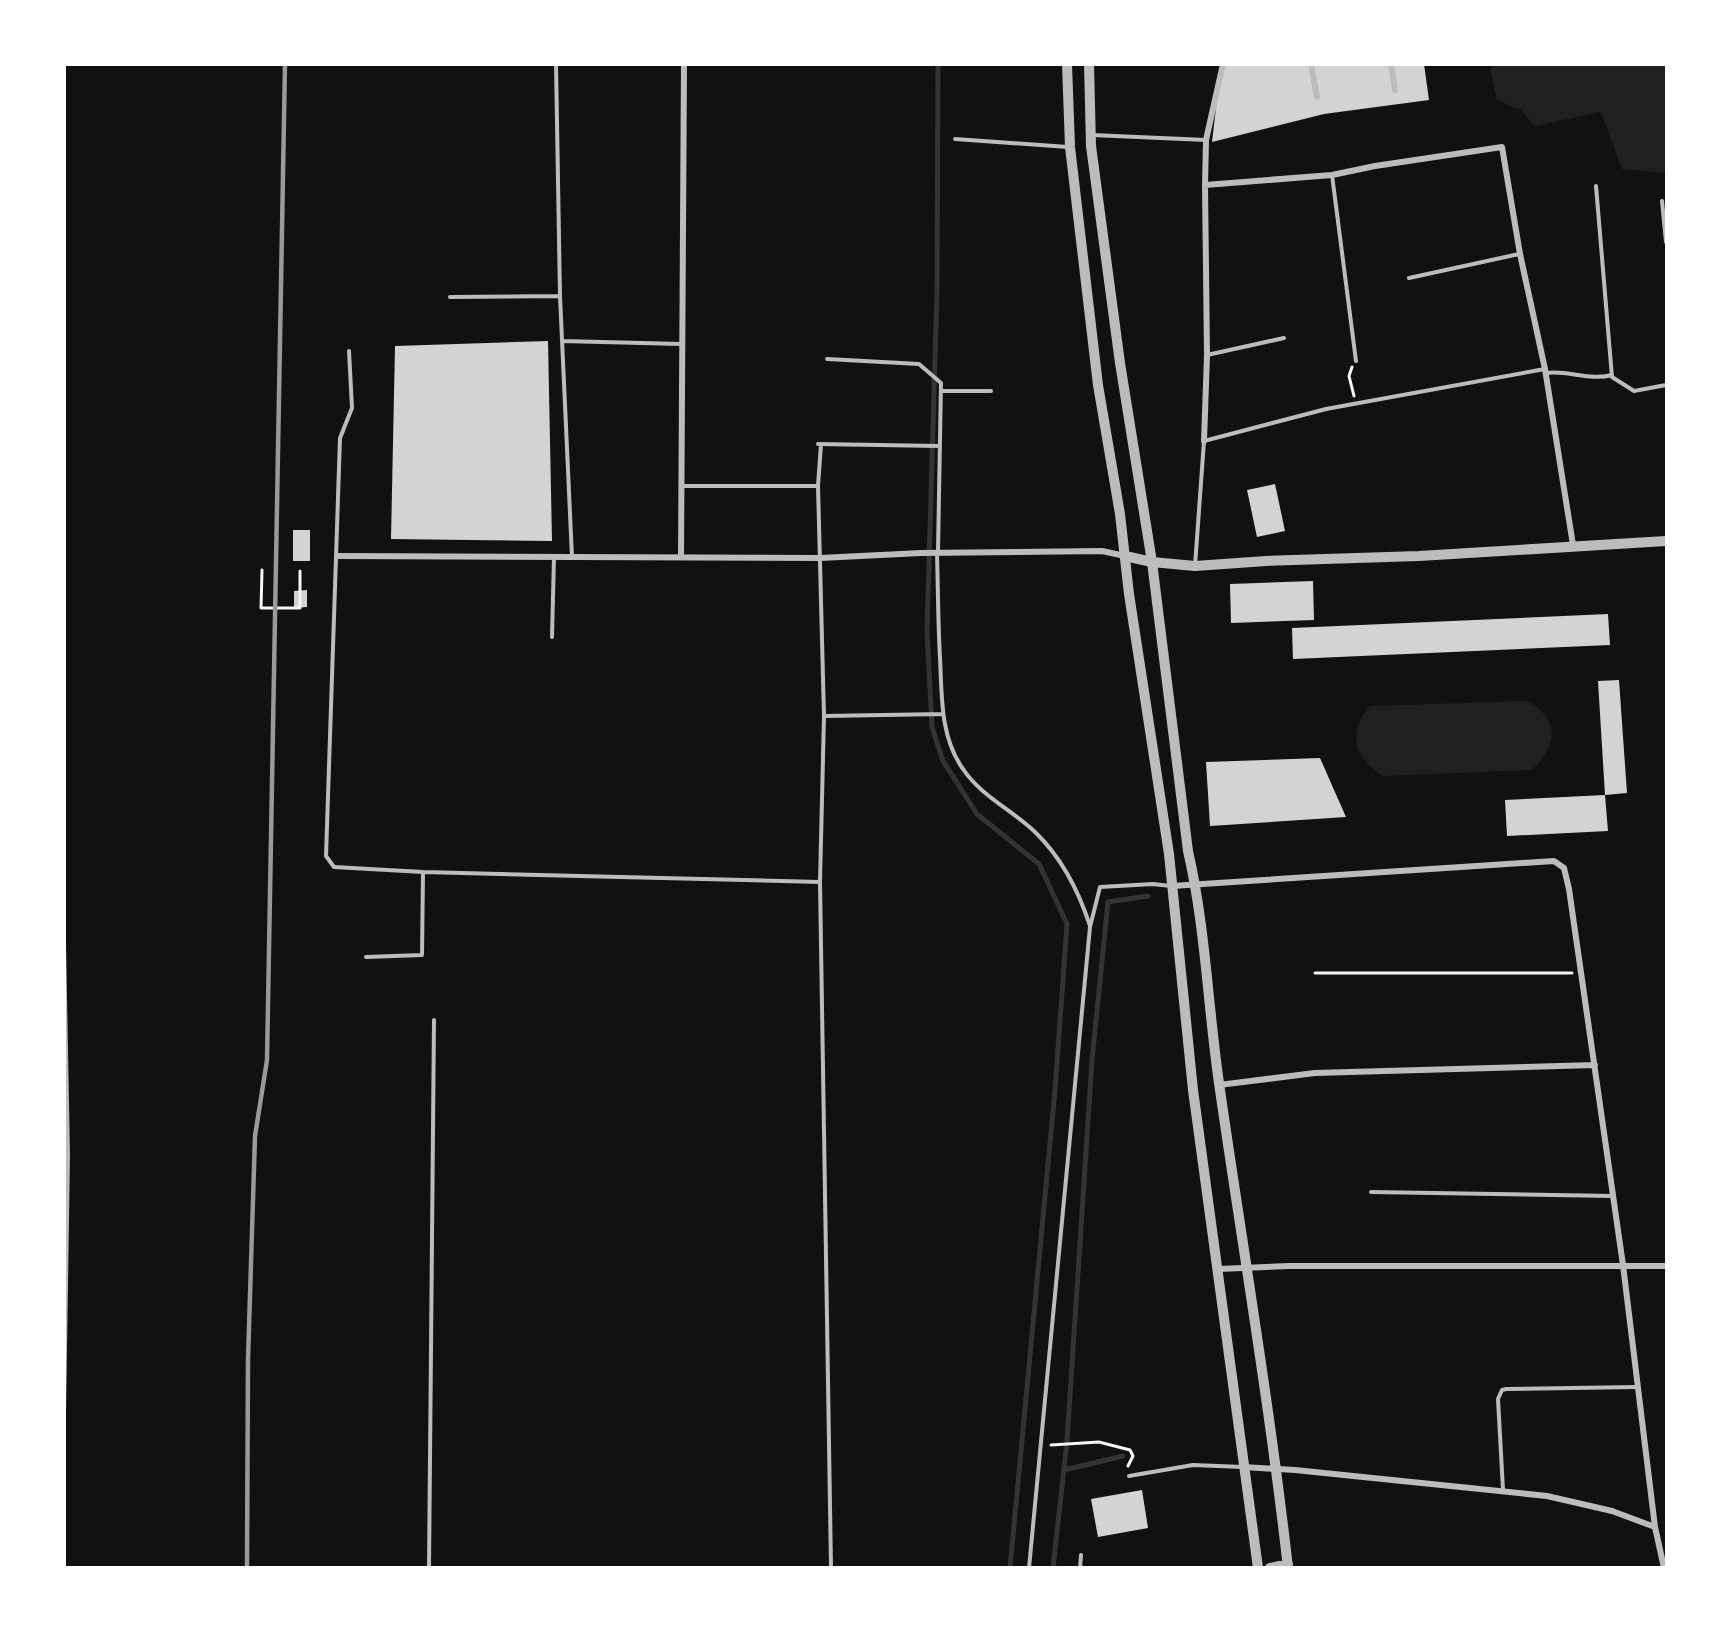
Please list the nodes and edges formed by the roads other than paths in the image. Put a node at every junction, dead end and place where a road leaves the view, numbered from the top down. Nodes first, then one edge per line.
1 (556, 64) edge
2 (684, 64) edge
3 (1067, 64) edge
4 (1089, 64) edge
5 (1223, 64) edge
6 (1311, 64) edge
7 (1391, 64) edge
8 (1395, 90) dead end
9 (1317, 98) dead end
10 (1091, 135) junction
11 (955, 138) dead end
12 (1206, 140) junction
13 (1070, 141) junction
14 (1332, 175) junction
15 (1205, 185) junction
16 (1596, 186) dead end
17 (1662, 201) dead end
18 (1666, 242) edge
19 (1520, 254) junction
20 (1409, 278) dead end
21 (560, 296) junction
22 (450, 297) dead end
23 (1284, 338) dead end
24 (562, 341) junction
25 (681, 344) junction
26 (349, 351) dead end
27 (1207, 355) junction
28 (827, 359) dead end
29 (1356, 361) road end
30 (1545, 371) junction
31 (1612, 375) junction
32 (1666, 385) edge
33 (941, 391) junction
34 (992, 391) dead end
35 (1204, 441) junction
36 (939, 446) junction
37 (680, 486) junction
38 (818, 486) junction
39 (1666, 541) edge
40 (1573, 545) junction
41 (938, 553) junction
42 (338, 556) junction
43 (554, 556) junction
44 (572, 556) junction
45 (1125, 556) junction
46 (681, 557) junction
47 (820, 558) junction
48 (1152, 562) junction
49 (1195, 566) junction
50 (552, 637) dead end
51 (941, 714) junction
52 (824, 716) junction
53 (423, 872) junction
54 (820, 882) junction
55 (1195, 884) junction
56 (1171, 886) junction
57 (1090, 927) junction
58 (64, 943) edge
59 (366, 957) dead end
60 (434, 1020) dead end
61 (1595, 1065) junction
62 (1219, 1086) junction
63 (66, 1155) edge
64 (1371, 1191) dead end
65 (1614, 1196) junction
66 (1623, 1265) junction
67 (1666, 1266) edge
68 (1246, 1267) junction
69 (1219, 1269) junction
70 (1638, 1387) junction
71 (64, 1413) edge
72 (1243, 1467) junction
73 (1277, 1468) junction
74 (1129, 1476) road end
75 (1503, 1490) junction
76 (1655, 1527) junction
77 (1081, 1555) dead end
78 (1288, 1566) edge
79 (429, 1568) edge
80 (831, 1568) edge
81 (1029, 1568) edge
82 (1080, 1568) edge
83 (1258, 1568) edge
84 (1270, 1568) edge
85 (1664, 1568) edge

1 - 21 lane
2 - 25 street
3 - 13 street
4 - 10 street
5 - 12 street
6 - 9 street
7 - 8 street
10 - 12 lane
10 - 13 street
10 - 48 street
11 - 13 lane
12 - 15 street
13 - 45 street
14 - 15 street
14 - 19 street
14 - 29 lane
15 - 27 street
16 - 31 lane
17 - 18 lane
19 - 20 lane
19 - 30 street
21 - 22 lane
21 - 24 lane
23 - 27 lane
24 - 25 lane
24 - 44 lane
25 - 37 street
26 - 42 lane
27 - 35 street
28 - 33 lane
30 - 31 lane
30 - 35 lane
30 - 40 street
31 - 32 lane
33 - 34 lane
33 - 36 lane
35 - 49 lane
36 - 38 lane
36 - 41 lane
37 - 38 lane
37 - 46 street
38 - 47 lane
39 - 40 street
40 - 49 street
41 - 45 street
41 - 47 street
41 - 51 lane
42 - 43 street
42 - 53 lane
43 - 44 street
43 - 50 lane
44 - 46 street
45 - 48 street
45 - 56 street
46 - 47 street
47 - 52 lane
48 - 49 street
48 - 55 street
51 - 52 lane
51 - 57 lane
52 - 54 lane
53 - 54 lane
53 - 59 lane
54 - 80 lane
55 - 56 street
55 - 61 street
55 - 62 street
56 - 57 lane
56 - 69 street
57 - 81 lane
58 - 63 lane
60 - 79 lane
61 - 62 street
61 - 65 street
62 - 68 street
63 - 71 lane
64 - 65 lane
65 - 66 street
66 - 67 street
66 - 68 street
66 - 70 street
68 - 69 street
68 - 73 street
69 - 72 street
70 - 75 lane
70 - 76 street
72 - 73 street
72 - 74 lane
72 - 83 street
73 - 75 street
73 - 78 street
75 - 76 street
76 - 85 street
77 - 82 lane
78 - 84 street

